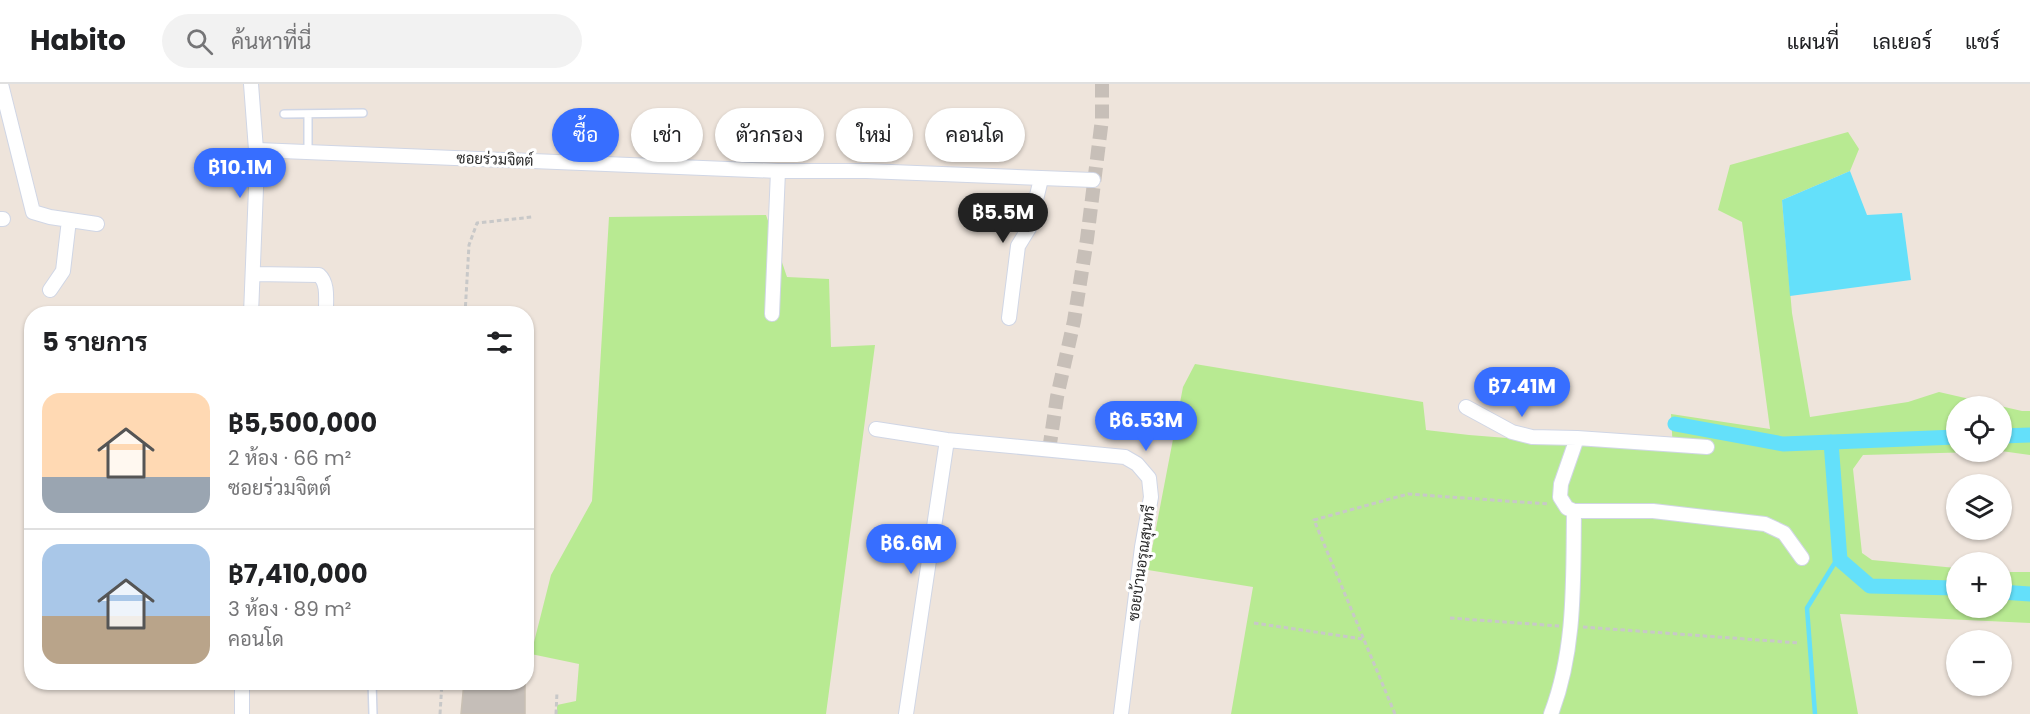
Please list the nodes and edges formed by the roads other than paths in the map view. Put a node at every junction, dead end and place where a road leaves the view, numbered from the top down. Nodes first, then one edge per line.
1 (1, 84) edge
2 (251, 84) edge
3 (363, 113) dead end
4 (284, 114) dead end
5 (308, 114) junction
6 (257, 150) junction
7 (308, 152) junction
8 (778, 171) junction
9 (1041, 179) junction
10 (1093, 180) dead end
11 (69, 220) junction
12 (97, 224) dead end
13 (253, 274) junction
14 (50, 290) dead end
15 (251, 306) edge
16 (326, 306) edge
17 (772, 314) dead end
18 (1009, 318) dead end
19 (1466, 407) dead end
20 (876, 429) dead end
21 (1576, 438) junction
22 (947, 440) junction
23 (1707, 447) dead end
24 (1569, 508) junction
25 (1802, 558) dead end
26 (242, 690) edge
27 (372, 690) edge
28 (242, 714) edge
29 (373, 714) edge
30 (906, 714) edge
31 (1121, 714) edge
32 (1551, 714) edge

1 - 11 street
2 - 6 street
3 - 5 lane
4 - 5 lane
5 - 7 lane
6 - 7 street, ซอยร่วมจิตต์
6 - 13 street
7 - 8 street, ซอยร่วมจิตต์
8 - 9 street, ซอยร่วมจิตต์
8 - 17 street
9 - 10 street, ซอยร่วมจิตต์
9 - 18 street
11 - 12 street
11 - 14 street
13 - 15 street
13 - 16 street
19 - 21 street
20 - 22 street, ซอยบ้านอรุณสุนทรี
21 - 23 street
21 - 24 street
22 - 30 street
22 - 31 street, ซอยบ้านอรุณสุนทรี
24 - 25 street
24 - 32 street
26 - 28 street
27 - 29 lane

